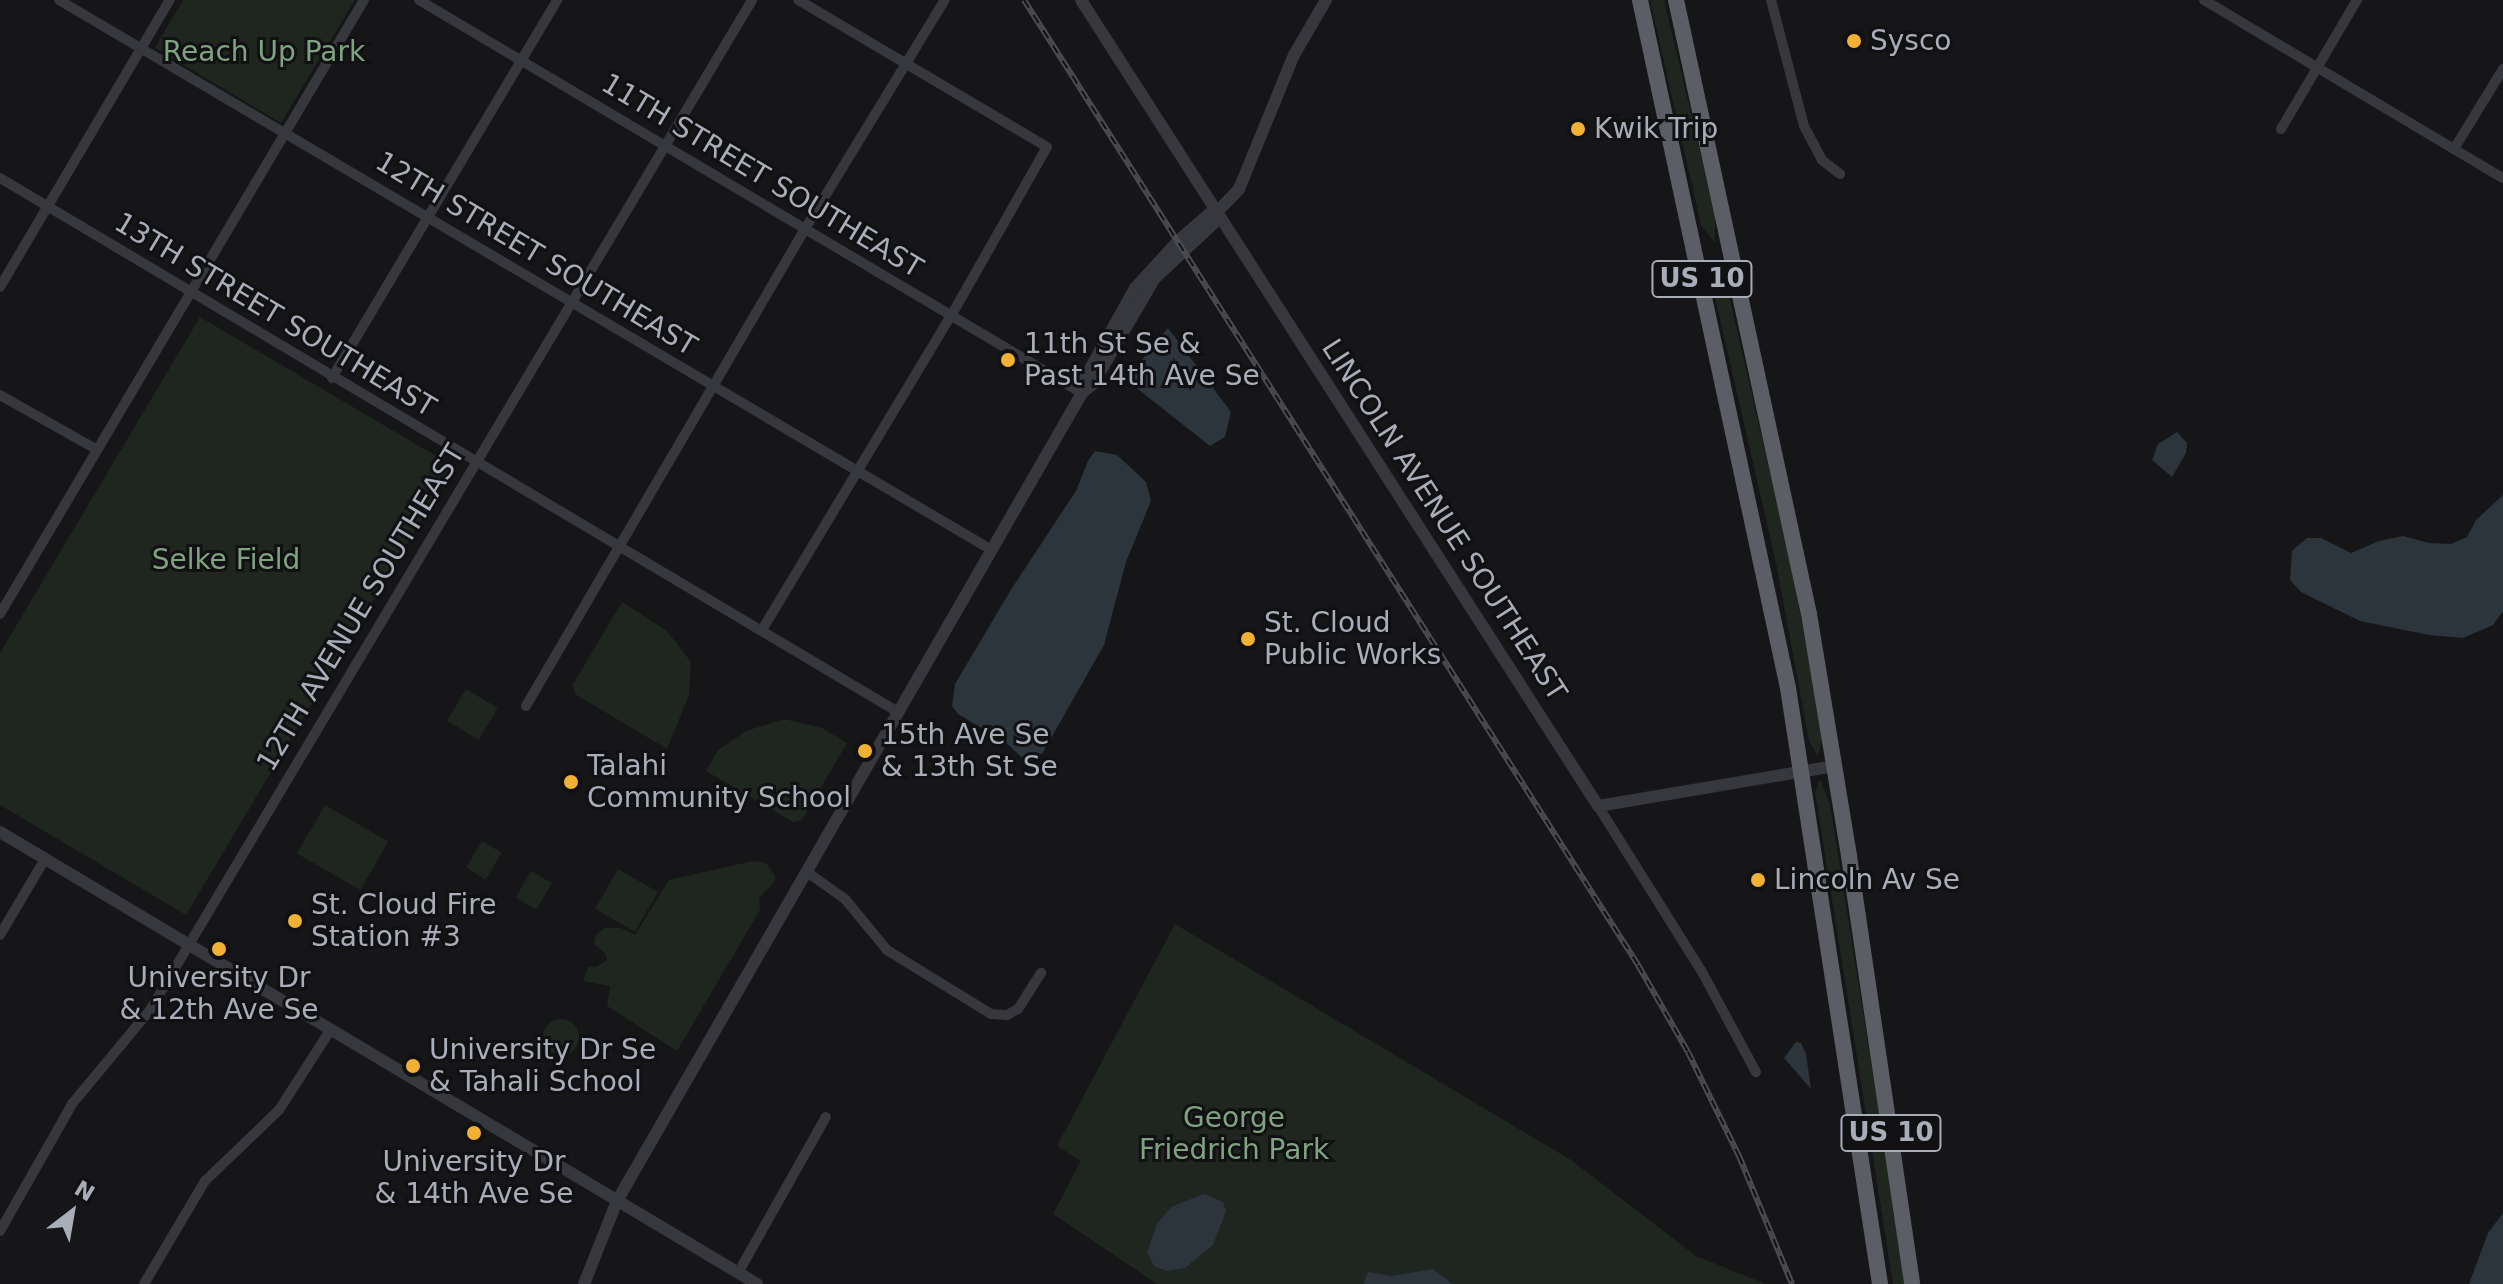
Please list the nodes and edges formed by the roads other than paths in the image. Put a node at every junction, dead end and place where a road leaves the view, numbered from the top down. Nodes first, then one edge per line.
1 (59, 0) edge
2 (170, 0) edge
3 (364, 0) edge
4 (419, 0) edge
5 (557, 0) edge
6 (752, 0) edge
7 (798, 0) edge
8 (945, 0) edge
9 (1081, 0) edge
10 (1326, 0) edge
11 (1640, 0) edge
12 (1676, 0) edge
13 (1771, 0) edge
14 (2204, 0) edge
15 (2357, 0) edge
16 (141, 48) junction
17 (521, 61) junction
18 (906, 64) junction
19 (2317, 67) junction
20 (2503, 69) edge
21 (2281, 129) dead end
22 (284, 133) junction
23 (663, 145) junction
24 (2454, 149) junction
25 (1840, 174) dead end
26 (0, 178) edge
27 (2503, 178) edge
28 (47, 206) junction
29 (1217, 212) junction
30 (427, 217) junction
31 (805, 229) junction
32 (0, 287) edge
33 (189, 294) junction
34 (570, 302) junction
35 (951, 316) junction
36 (332, 378) junction
37 (712, 385) junction
38 (1082, 393) junction
39 (0, 395) edge
40 (96, 449) junction
41 (476, 462) junction
42 (855, 470) junction
43 (618, 547) junction
44 (990, 549) junction
45 (0, 612) edge
46 (762, 630) junction
47 (526, 706) dead end
48 (898, 712) junction
49 (1835, 766) junction
50 (1802, 771) junction
51 (1598, 806) junction
52 (0, 832) edge
53 (45, 859) junction
54 (807, 872) junction
55 (0, 935) edge
56 (189, 945) junction
57 (1041, 973) dead end
58 (331, 1029) junction
59 (1756, 1072) dead end
60 (826, 1117) dead end
61 (617, 1201) junction
62 (0, 1231) edge
63 (738, 1273) junction
64 (144, 1284) edge
65 (584, 1284) edge
66 (757, 1284) edge
67 (1880, 1284) edge
68 (1912, 1284) edge

1 - 16 street, 12TH STREET SOUTHEAST
2 - 16 street
3 - 22 street
4 - 17 street, 11TH STREET SOUTHEAST
5 - 17 street
6 - 23 street, 12TH AVENUE SOUTHEAST
7 - 18 street
8 - 18 street
9 - 29 street, LINCOLN AVENUE SOUTHEAST
10 - 29 street
11 - 50 highway, US 10
12 - 49 highway, US 10
13 - 25 street
14 - 19 street
15 - 19 street
16 - 22 street, 12TH STREET SOUTHEAST
16 - 28 street
17 - 23 street, 11TH STREET SOUTHEAST
17 - 30 street
18 - 31 street
18 - 35 street
19 - 21 street
19 - 24 street
20 - 24 street
22 - 30 street, 12TH STREET SOUTHEAST
22 - 33 street
23 - 31 street, 11TH STREET SOUTHEAST
23 - 34 street, 12TH AVENUE SOUTHEAST
24 - 27 street
26 - 28 street, 13TH STREET SOUTHEAST
28 - 32 street
28 - 33 street, 13TH STREET SOUTHEAST
29 - 38 street
29 - 51 street, LINCOLN AVENUE SOUTHEAST
30 - 34 street, 12TH STREET SOUTHEAST
30 - 36 street
31 - 35 street, 11TH STREET SOUTHEAST
31 - 37 street
33 - 36 street, 13TH STREET SOUTHEAST
33 - 40 street
34 - 37 street, 12TH STREET SOUTHEAST
34 - 41 street, 12TH AVENUE SOUTHEAST
35 - 38 street, 11TH STREET SOUTHEAST
35 - 42 street
36 - 41 street, 13TH STREET SOUTHEAST
37 - 42 street, 12TH STREET SOUTHEAST
37 - 43 street
38 - 44 street
39 - 40 street
40 - 45 street
41 - 43 street, 13TH STREET SOUTHEAST
41 - 56 street, 12TH AVENUE SOUTHEAST
42 - 44 street, 12TH STREET SOUTHEAST
42 - 46 street
43 - 46 street, 13TH STREET SOUTHEAST
43 - 47 street
44 - 48 street
46 - 48 street, 13TH STREET SOUTHEAST
48 - 54 street
49 - 50 street
49 - 68 highway, US 10
50 - 51 street
50 - 67 highway, US 10
51 - 59 street, LINCOLN AVENUE SOUTHEAST
52 - 53 street
53 - 55 street
53 - 56 street
54 - 57 street
54 - 61 street
56 - 58 street
56 - 62 street, 12TH AVENUE SOUTHEAST
58 - 61 street
58 - 64 street
60 - 63 street
61 - 63 street
61 - 65 street
63 - 66 street

